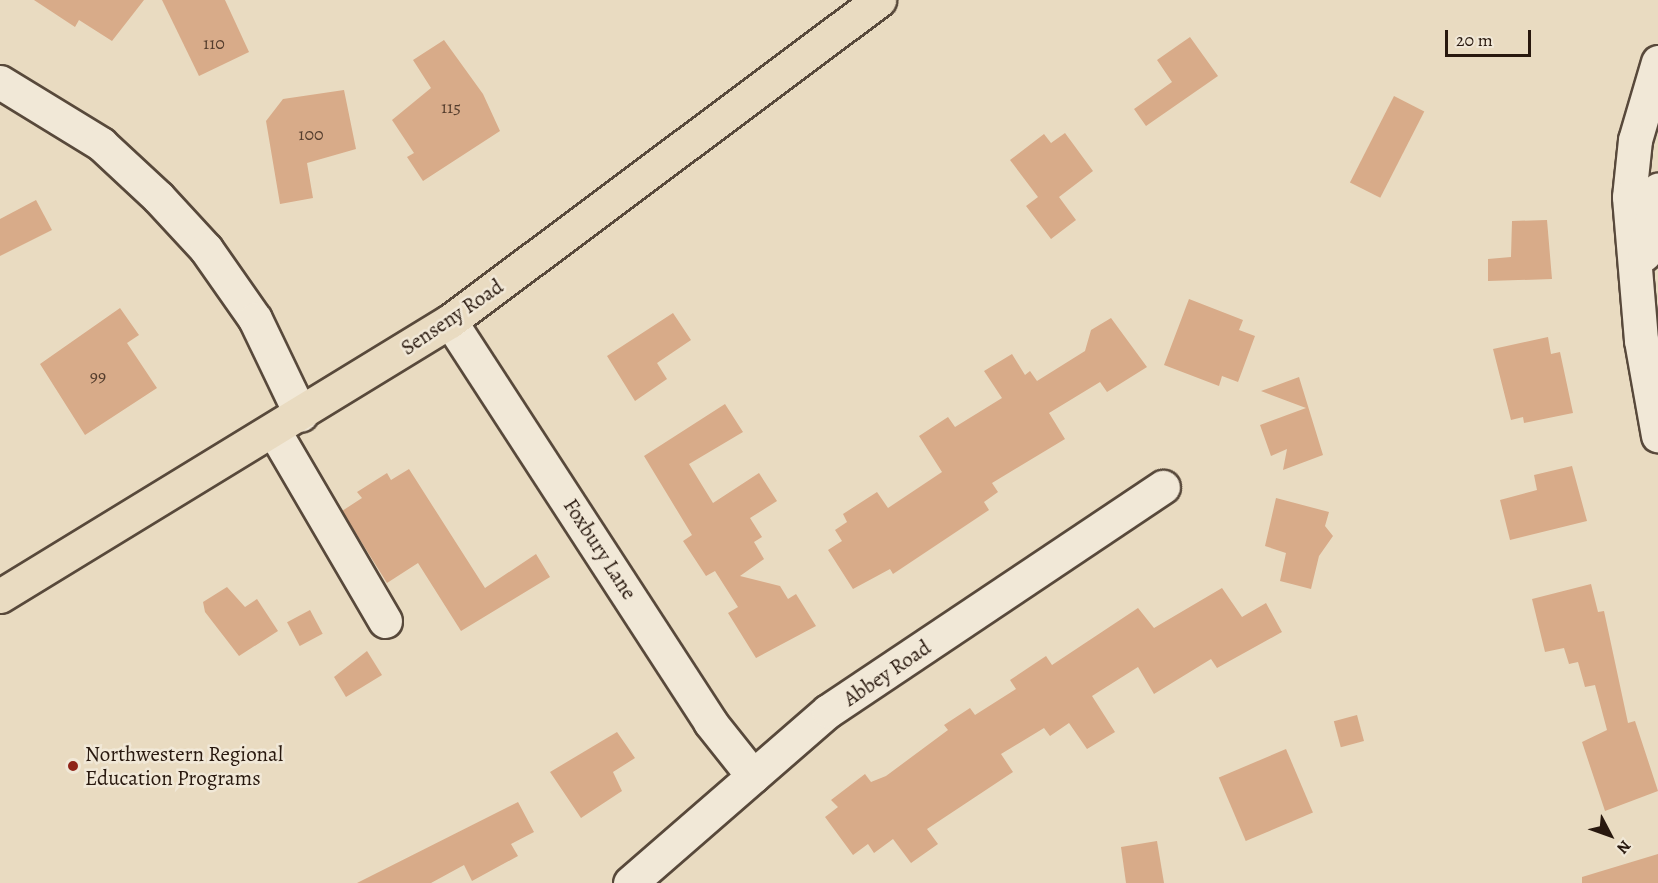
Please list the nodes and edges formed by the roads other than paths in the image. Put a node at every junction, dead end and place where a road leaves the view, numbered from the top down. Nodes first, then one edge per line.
1 (879, 0) edge
2 (1658, 62) edge
3 (0, 82) edge
4 (1658, 190) edge
5 (1637, 294) junction
6 (450, 321) junction
7 (287, 423) junction
8 (1658, 435) edge
9 (1163, 487) dead end
10 (0, 596) edge
11 (385, 621) dead end
12 (753, 776) junction
13 (630, 883) edge

1 - 6 main road, Senseny Road
2 - 5 street
3 - 7 street
4 - 5 street
5 - 8 street
6 - 7 main road, Senseny Road
6 - 12 street, Foxbury Lane
7 - 10 main road, Senseny Road
7 - 11 street
9 - 12 street, Abbey Road
12 - 13 street, Abbey Road

